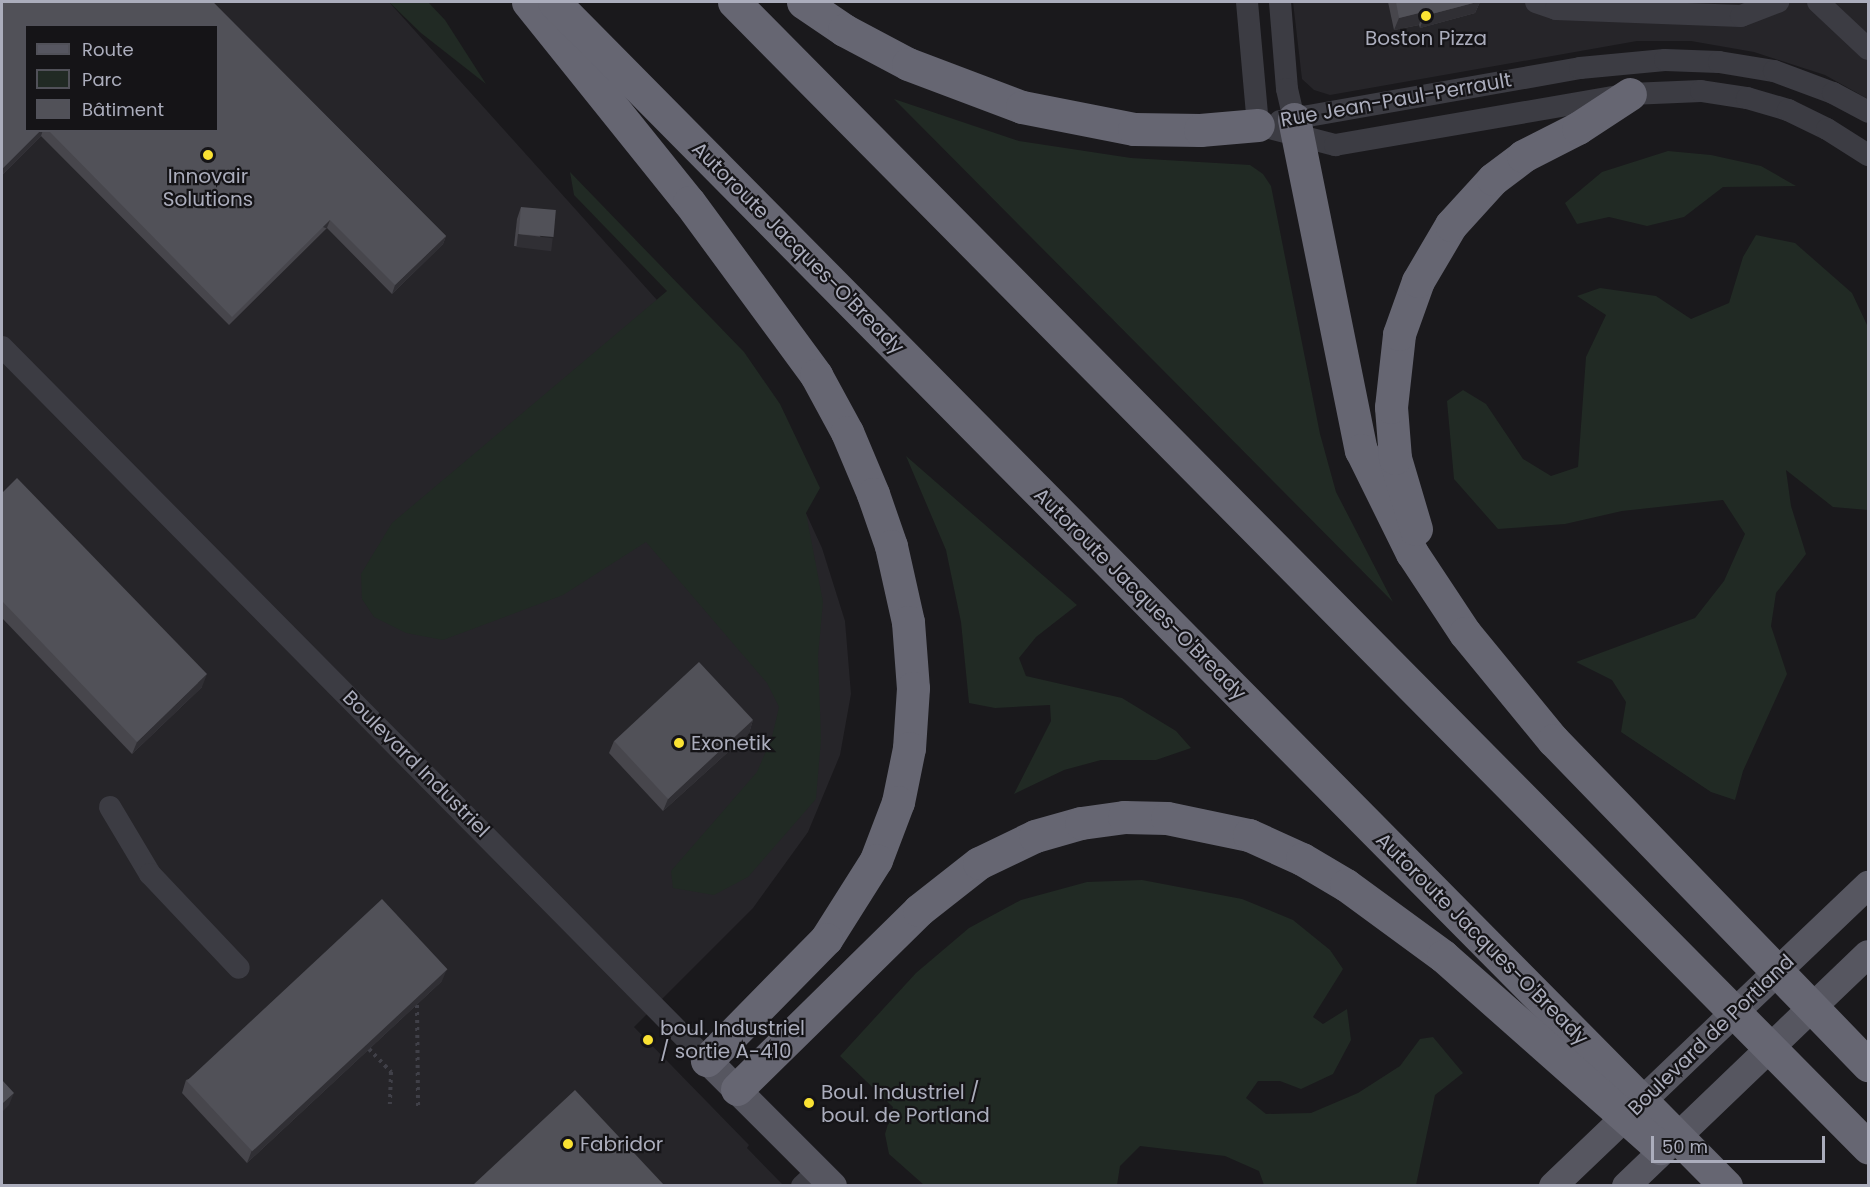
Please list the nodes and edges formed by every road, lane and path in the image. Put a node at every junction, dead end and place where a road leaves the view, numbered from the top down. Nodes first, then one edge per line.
1 (528, 2) edge
2 (554, 2) edge
3 (734, 2) edge
4 (803, 2) edge
5 (1247, 2) edge
6 (1280, 2) edge
7 (1536, 2) edge
8 (1778, 2) edge
9 (1818, 2) edge
10 (1869, 49) edge
11 (1630, 94) junction
12 (1869, 112) edge
13 (1258, 125) junction
14 (1296, 127) junction
15 (1869, 155) edge
16 (2, 347) edge
17 (1465, 633) junction
18 (110, 807) dead end
19 (1869, 885) edge
20 (1869, 954) edge
21 (239, 968) dead end
22 (417, 1005) edge
23 (369, 1049) edge
24 (707, 1060) junction
25 (1869, 1065) edge
26 (737, 1089) junction
27 (390, 1104) dead end
28 (418, 1107) dead end
29 (1869, 1147) edge
30 (823, 1182) edge
31 (1629, 1183) edge
32 (1554, 1185) edge
33 (1703, 1185) edge
34 (1726, 1185) edge

1 - 24 highway
2 - 34 highway, Autoroute Jacques-O'Bready
3 - 29 highway
4 - 13 highway
5 - 13 street
6 - 14 street
7 - 8 street
9 - 10 street
11 - 14 street, Rue Jean-Paul-Perrault
11 - 15 street, Rue Jean-Paul-Perrault
11 - 17 highway
12 - 14 street, Rue Jean-Paul-Perrault
13 - 14 street, Rue Jean-Paul-Perrault
14 - 17 highway
16 - 24 street, Boulevard Industriel
17 - 25 highway
18 - 21 street
19 - 32 main road, Boulevard de Portland
20 - 31 main road
22 - 28 path
23 - 27 path
24 - 26 main road, Boulevard Industriel
26 - 30 main road, Boulevard Industriel
26 - 33 highway

